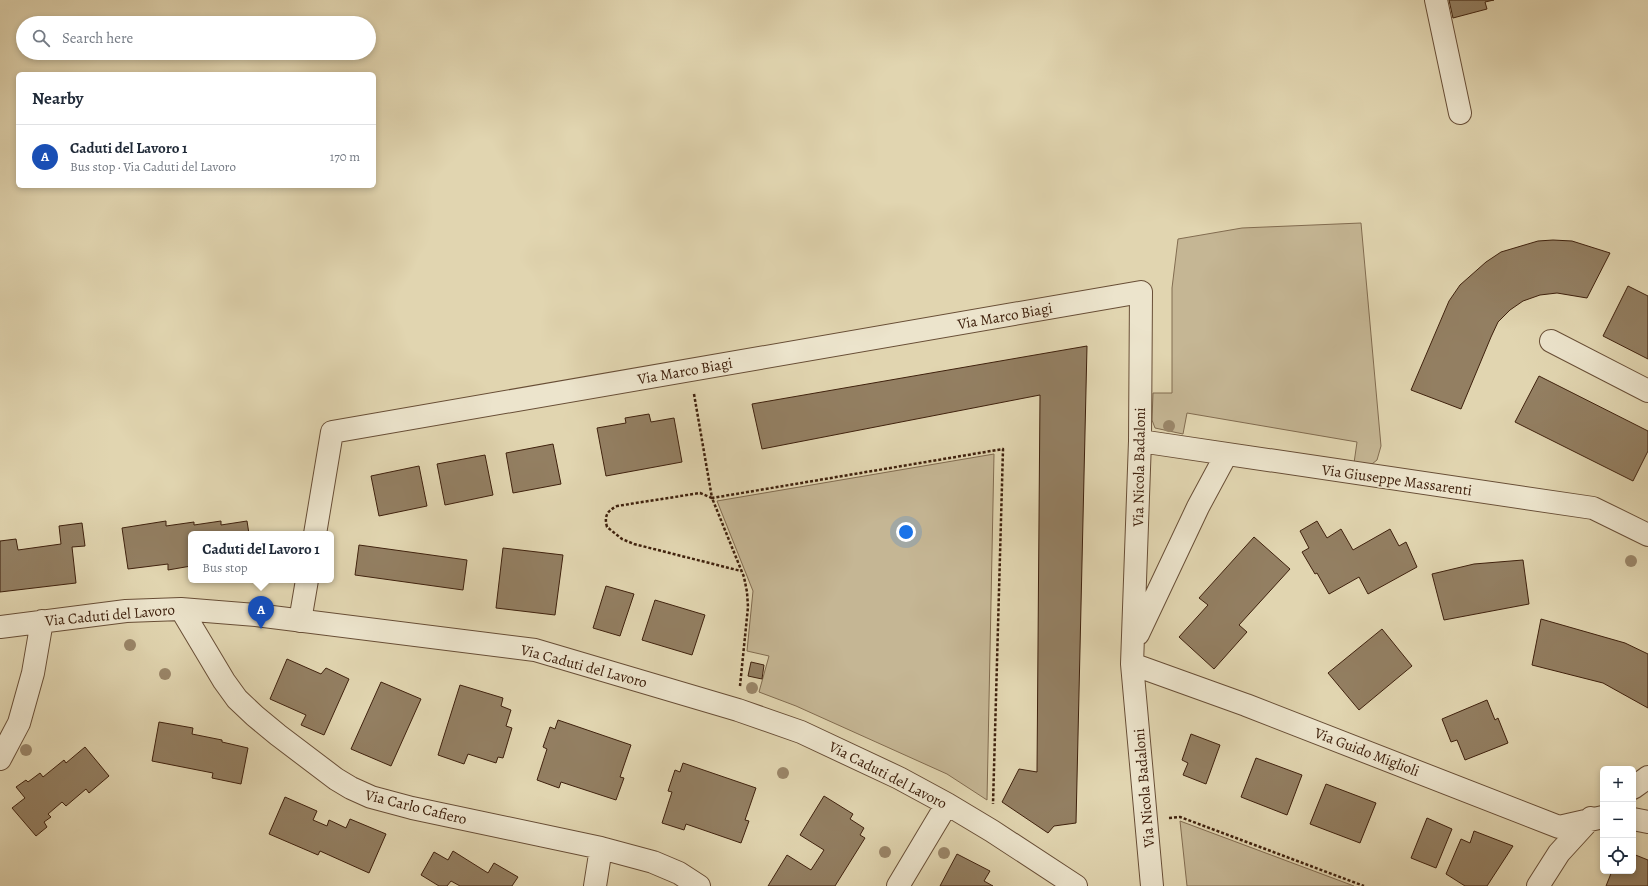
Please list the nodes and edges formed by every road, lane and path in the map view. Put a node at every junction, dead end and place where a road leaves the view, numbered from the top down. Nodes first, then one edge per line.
1 (1436, 0) edge
2 (1460, 113) dead end
3 (1141, 292) joint
4 (1551, 341) dead end
5 (689, 370) junction
6 (1648, 391) edge
7 (1140, 442) junction
8 (1226, 455) junction
9 (712, 498) junction
10 (1646, 529) edge
11 (315, 531) edge
12 (740, 570) junction
13 (306, 583) edge
14 (181, 609) junction
15 (42, 621) junction
16 (300, 621) junction
17 (0, 627) edge
18 (1134, 642) junction
19 (1132, 664) junction
20 (738, 710) junction
21 (0, 759) edge
22 (1648, 777) edge
23 (1636, 786) edge
24 (947, 804) junction
25 (1598, 815) edge
26 (1147, 820) junction
27 (1636, 820) edge
28 (1648, 822) edge
29 (992, 831) junction
30 (601, 848) junction
31 (595, 886) edge
32 (699, 886) edge
33 (898, 886) edge
34 (1076, 886) edge
35 (1152, 886) edge
36 (1364, 886) edge
37 (1538, 886) edge

1 - 2 street
3 - 5 street, Via Marco Biagi
3 - 7 street, Via Nicola Badaloni
4 - 6 street
5 - 9 path
5 - 11 street, Via Marco Biagi
7 - 8 street, Via Giuseppe Massarenti
7 - 18 street, Via Nicola Badaloni
8 - 10 street, Via Giuseppe Massarenti
8 - 18 street, Via Nicola Badaloni
9 - 12 path
9 - 12 path
9 - 29 path
12 - 20 path
13 - 16 street
14 - 15 street, Via Caduti del Lavoro
14 - 16 street, Via Caduti del Lavoro
14 - 30 street, Via Carlo Cafiero
15 - 17 street, Via Caduti del Lavoro
15 - 21 street
16 - 20 street, Via Caduti del Lavoro
18 - 19 street, Via Nicola Badaloni
19 - 25 street, Via Guido Miglioli
19 - 26 street, Via Nicola Badaloni
20 - 24 street, Via Caduti del Lavoro
22 - 23 street
24 - 29 street, Via Caduti del Lavoro
24 - 33 street
25 - 37 street
26 - 35 street, Via Nicola Badaloni
26 - 36 path
27 - 28 street
29 - 34 street, Via Caduti del Lavoro
30 - 31 street
30 - 32 street, Via Carlo Cafiero

